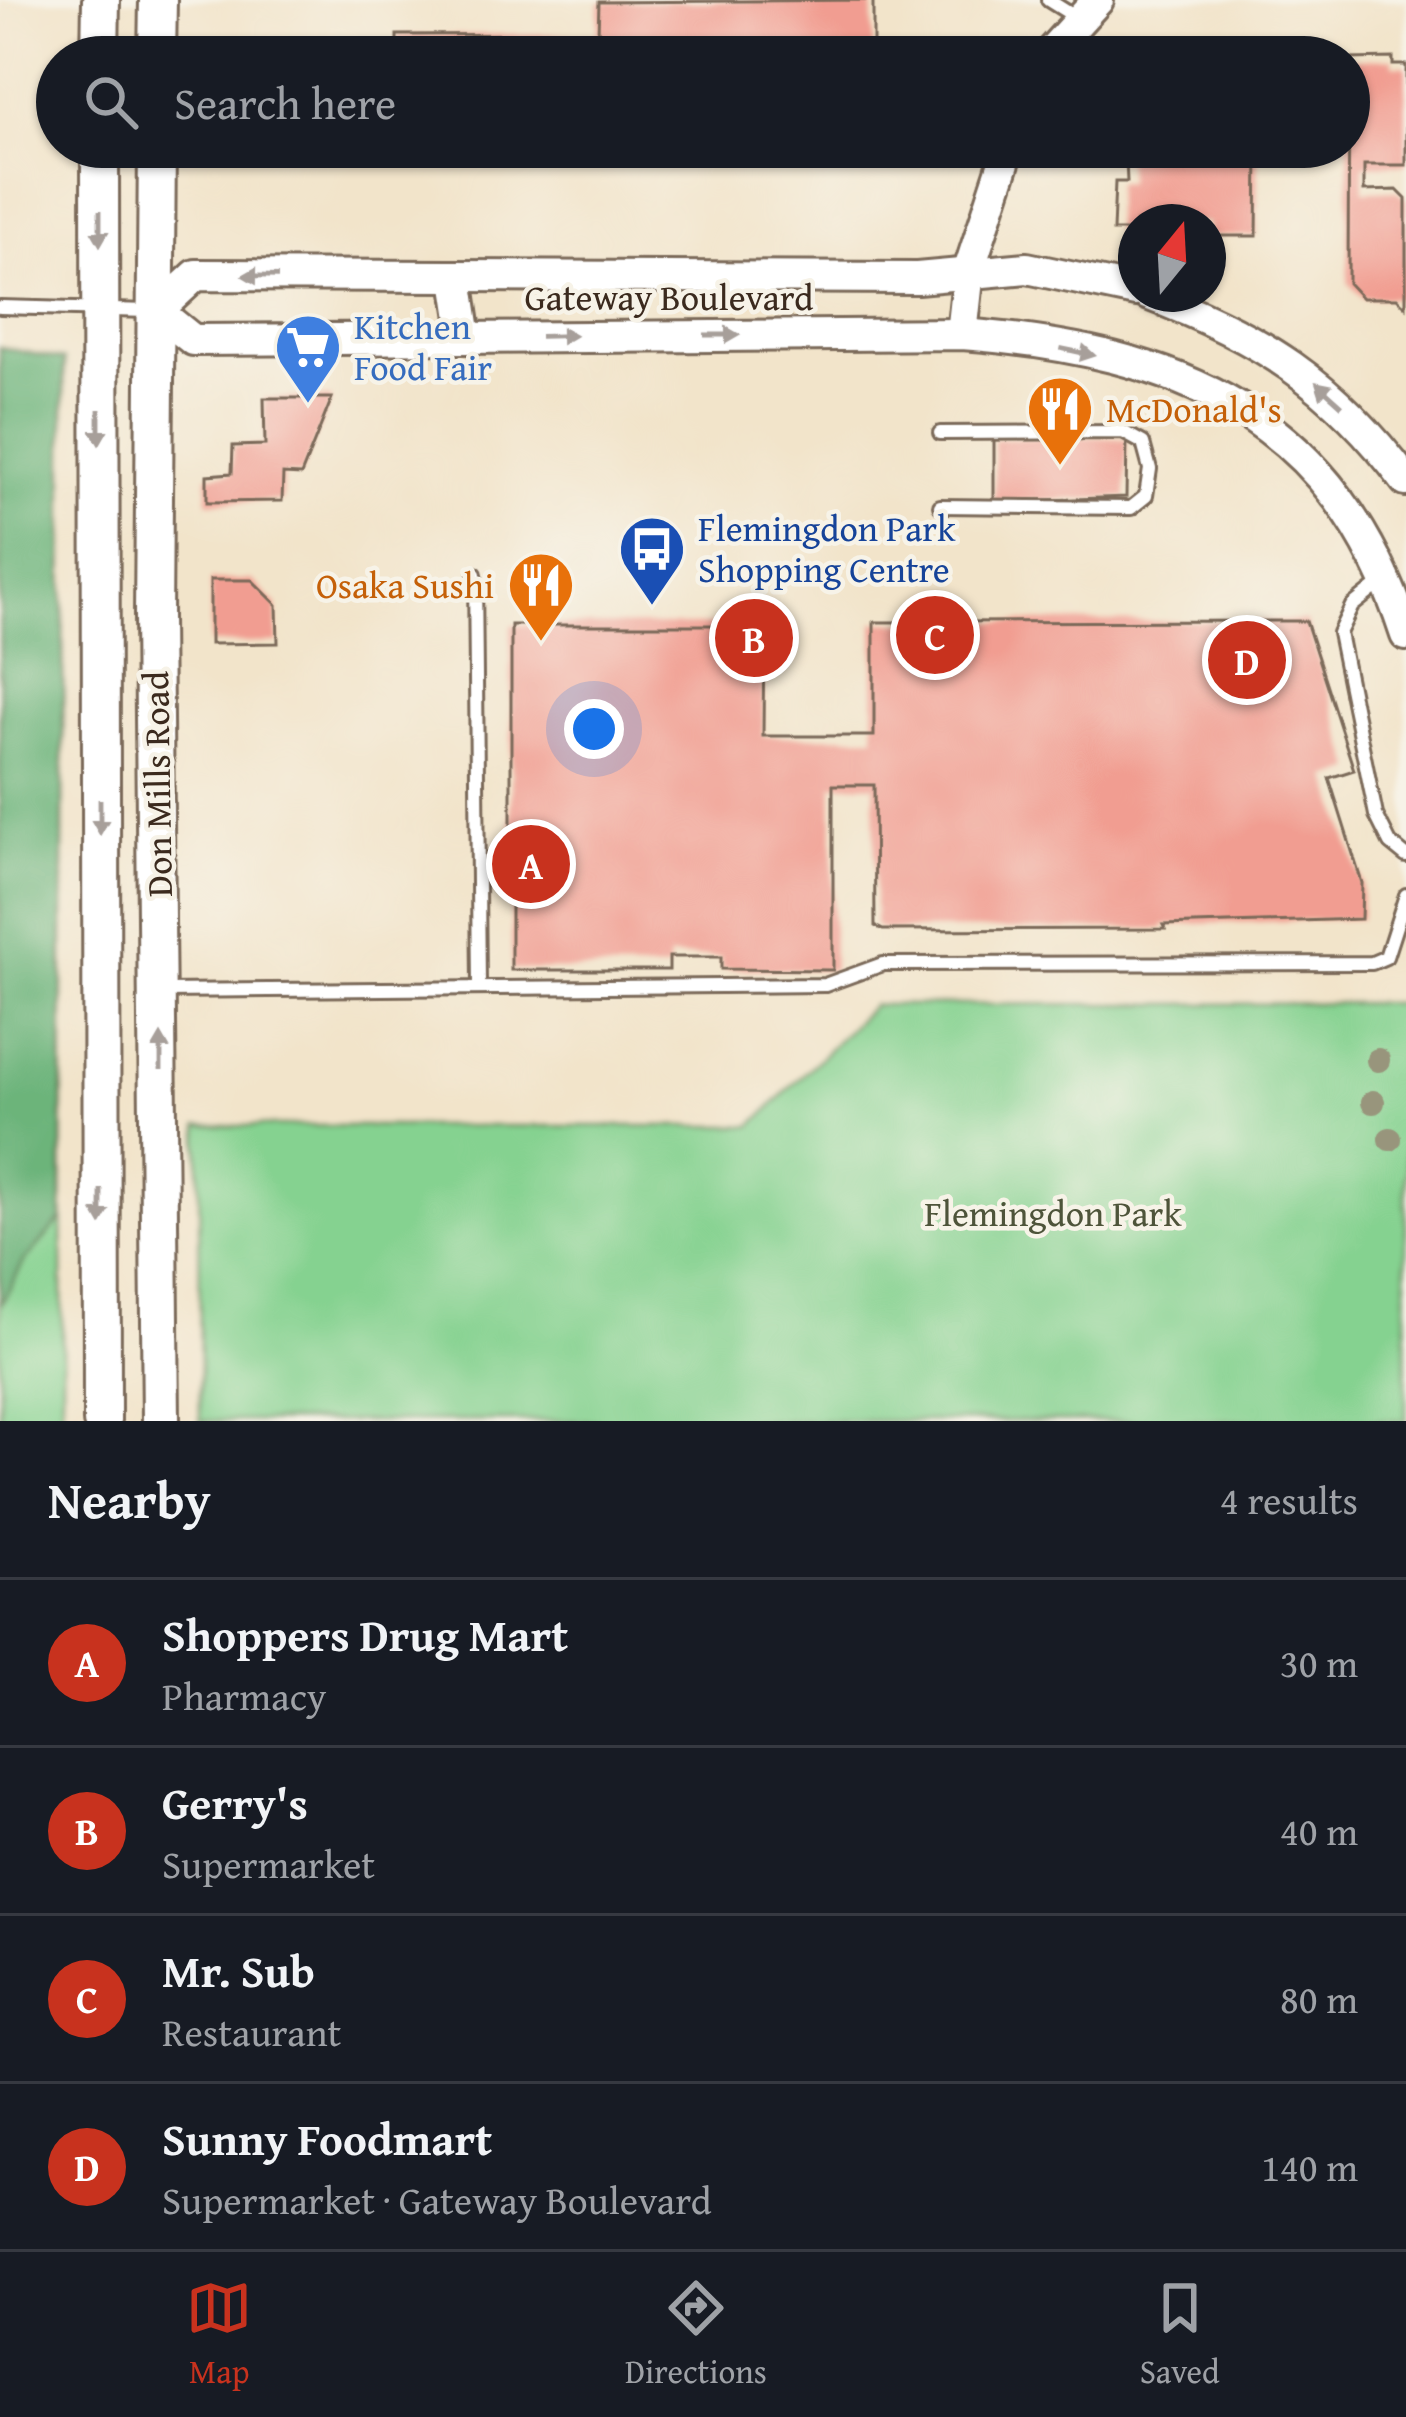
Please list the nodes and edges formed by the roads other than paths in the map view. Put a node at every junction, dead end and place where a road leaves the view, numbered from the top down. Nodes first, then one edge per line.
1 (100, 0) edge
2 (158, 0) edge
3 (1048, 0) edge
4 (1087, 9) edge
5 (100, 36) edge
6 (158, 36) edge
7 (1064, 36) edge
8 (100, 168) edge
9 (157, 168) edge
10 (1002, 168) edge
11 (969, 270) junction
12 (457, 278) junction
13 (1118, 287) edge
14 (0, 307) edge
15 (99, 310) junction
16 (157, 311) junction
17 (1194, 312) edge
18 (962, 334) junction
19 (466, 338) junction
20 (940, 434) dead end
21 (1406, 482) edge
22 (940, 506) dead end
23 (476, 574) dead end
24 (1389, 579) junction
25 (1406, 635) edge
26 (1406, 856) edge
27 (1406, 895) edge
28 (478, 985) junction
29 (160, 991) junction
30 (102, 1421) edge
31 (161, 1421) edge

1 - 5 main road
2 - 6 main road
3 - 4 lane
4 - 7 street
8 -> 15 main road, Don Mills Road
9 - 16 main road, Don Mills Road
10 - 11 street
11 - 12 street, Gateway Boulevard
11 - 13 street, Gateway Boulevard
11 - 18 street
12 -> 16 street, Gateway Boulevard
12 - 19 street
14 - 15 lane
15 - 16 lane
15 -> 30 main road, Don Mills Road
16 - 19 street, Gateway Boulevard
16 - 29 main road, Don Mills Road
21 -> 17 street
19 -> 18 street, Gateway Boulevard
18 -> 24 street, Gateway Boulevard
20 - 22 lane
23 - 28 lane
24 - 25 street, Gateway Boulevard
24 - 26 lane
27 - 28 lane
28 - 29 lane
31 -> 29 main road, Don Mills Road

